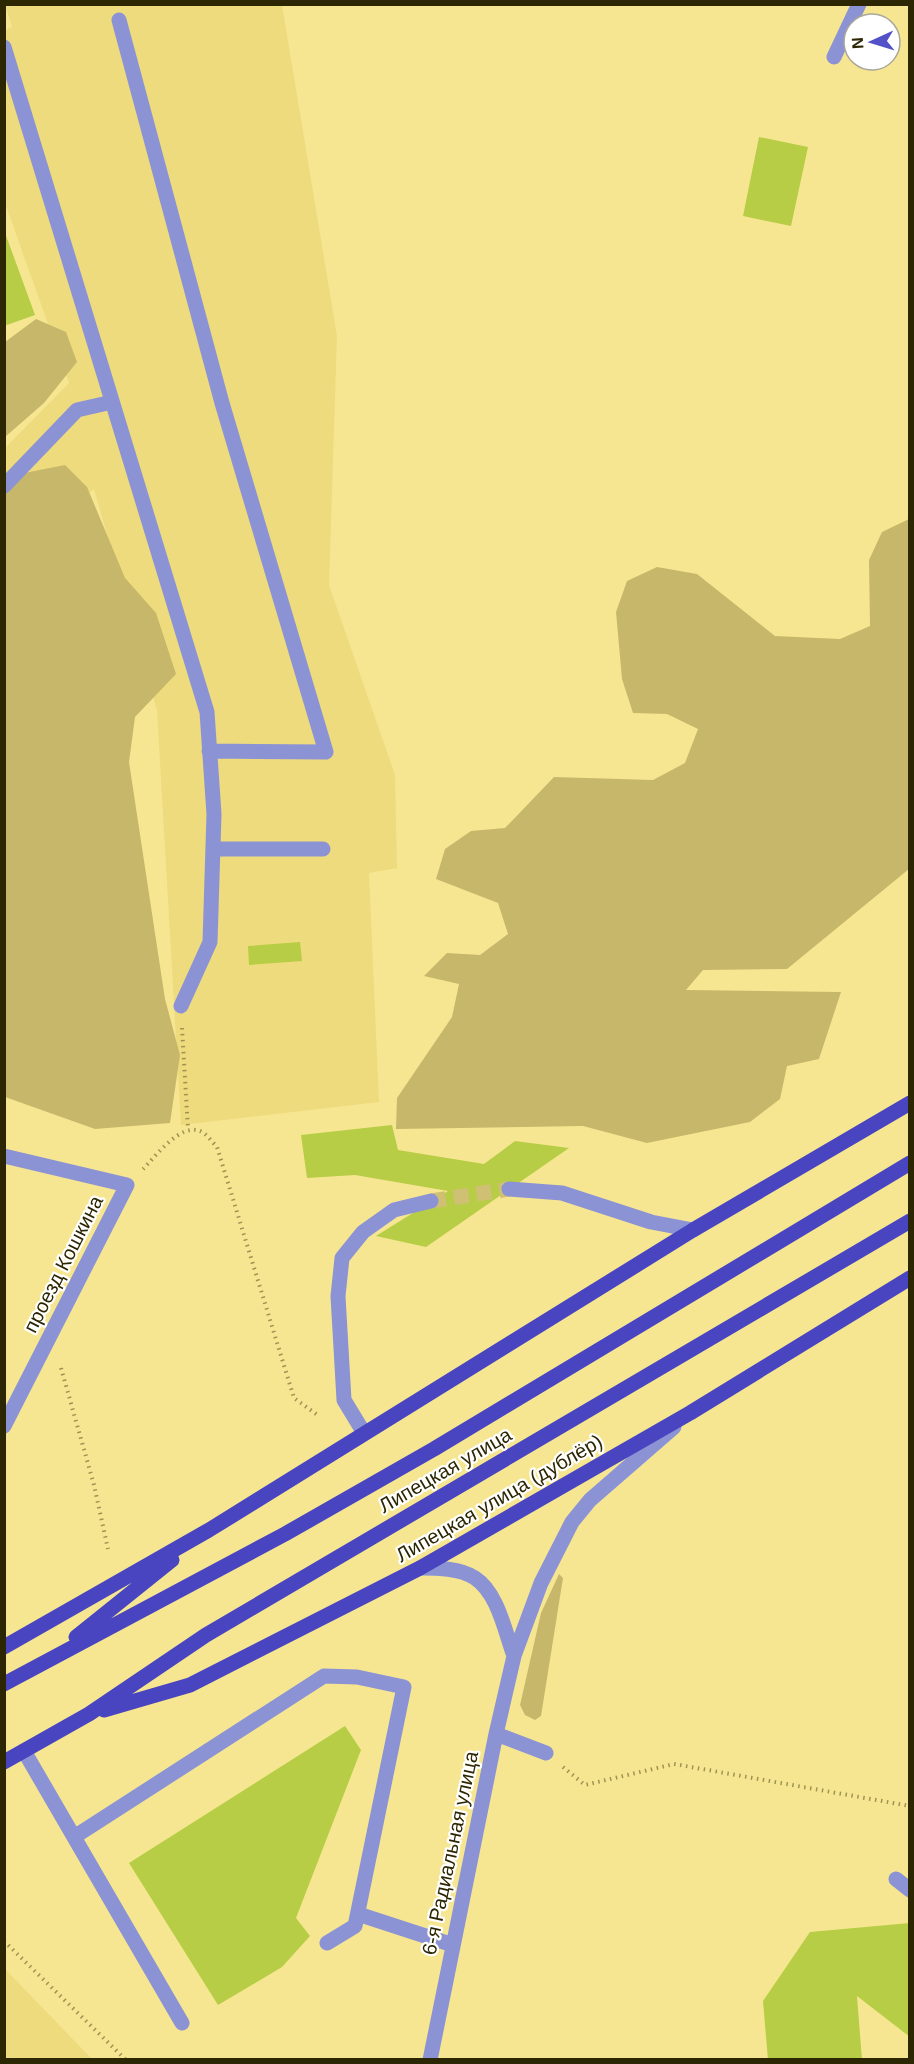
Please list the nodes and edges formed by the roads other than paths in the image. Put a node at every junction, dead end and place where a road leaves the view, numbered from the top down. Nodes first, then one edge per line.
1 (859, 4) edge
2 (119, 20) dead end
3 (4, 47) edge
4 (834, 57) dead end
5 (112, 402) junction
6 (4, 486) edge
7 (209, 751) junction
8 (213, 849) junction
9 (323, 849) dead end
10 (181, 1006) road end
11 (909, 1103) edge
12 (4, 1156) edge
13 (909, 1163) edge
14 (509, 1190) tunnel mouth
15 (431, 1201) tunnel mouth
16 (909, 1221) edge
17 (693, 1230) junction
18 (909, 1278) edge
19 (690, 1413) junction
20 (4, 1426) edge
21 (364, 1433) junction
22 (209, 1530) junction
23 (420, 1568) junction
24 (4, 1647) edge
25 (514, 1656) junction
26 (48, 1659) junction
27 (4, 1684) edge
28 (89, 1714) junction
29 (496, 1734) junction
30 (24, 1751) junction
31 (546, 1753) road end
32 (4, 1761) edge
33 (74, 1837) junction
34 (896, 1879) dead end
35 (909, 1890) edge
36 (358, 1914) junction
37 (327, 1943) dead end
38 (453, 1945) junction
39 (182, 2022) dead end
40 (430, 2060) edge

1 - 4 street
2 - 7 street
3 - 5 street
5 - 6 street
5 - 7 street
7 - 8 street
8 - 9 street
8 - 10 street
11 - 17 main road
12 - 20 street, проезд Кошкина
13 - 26 main road, Липецкая улица
14 - 17 street
15 - 21 street
16 - 28 main road, Липецкая улица
17 - 21 main road
18 - 19 main road, Липецкая улица (дублёр)
19 - 23 main road, Липецкая улица (дублёр)
19 - 25 street, 6-я Радиальная улица
21 - 22 main road
22 - 24 main road
22 - 26 main road
23 - 25 street
23 - 28 main road, Липецкая улица (дублёр)
25 - 29 street, 6-я Радиальная улица
26 - 27 main road, Липецкая улица
28 - 30 main road, Липецкая улица
29 - 31 street
29 - 38 street, 6-я Радиальная улица
30 - 32 main road, Липецкая улица
30 - 33 street
33 - 36 street
33 - 39 street
34 - 35 street
36 - 37 street
36 - 38 street
38 - 40 street, 6-я Радиальная улица

